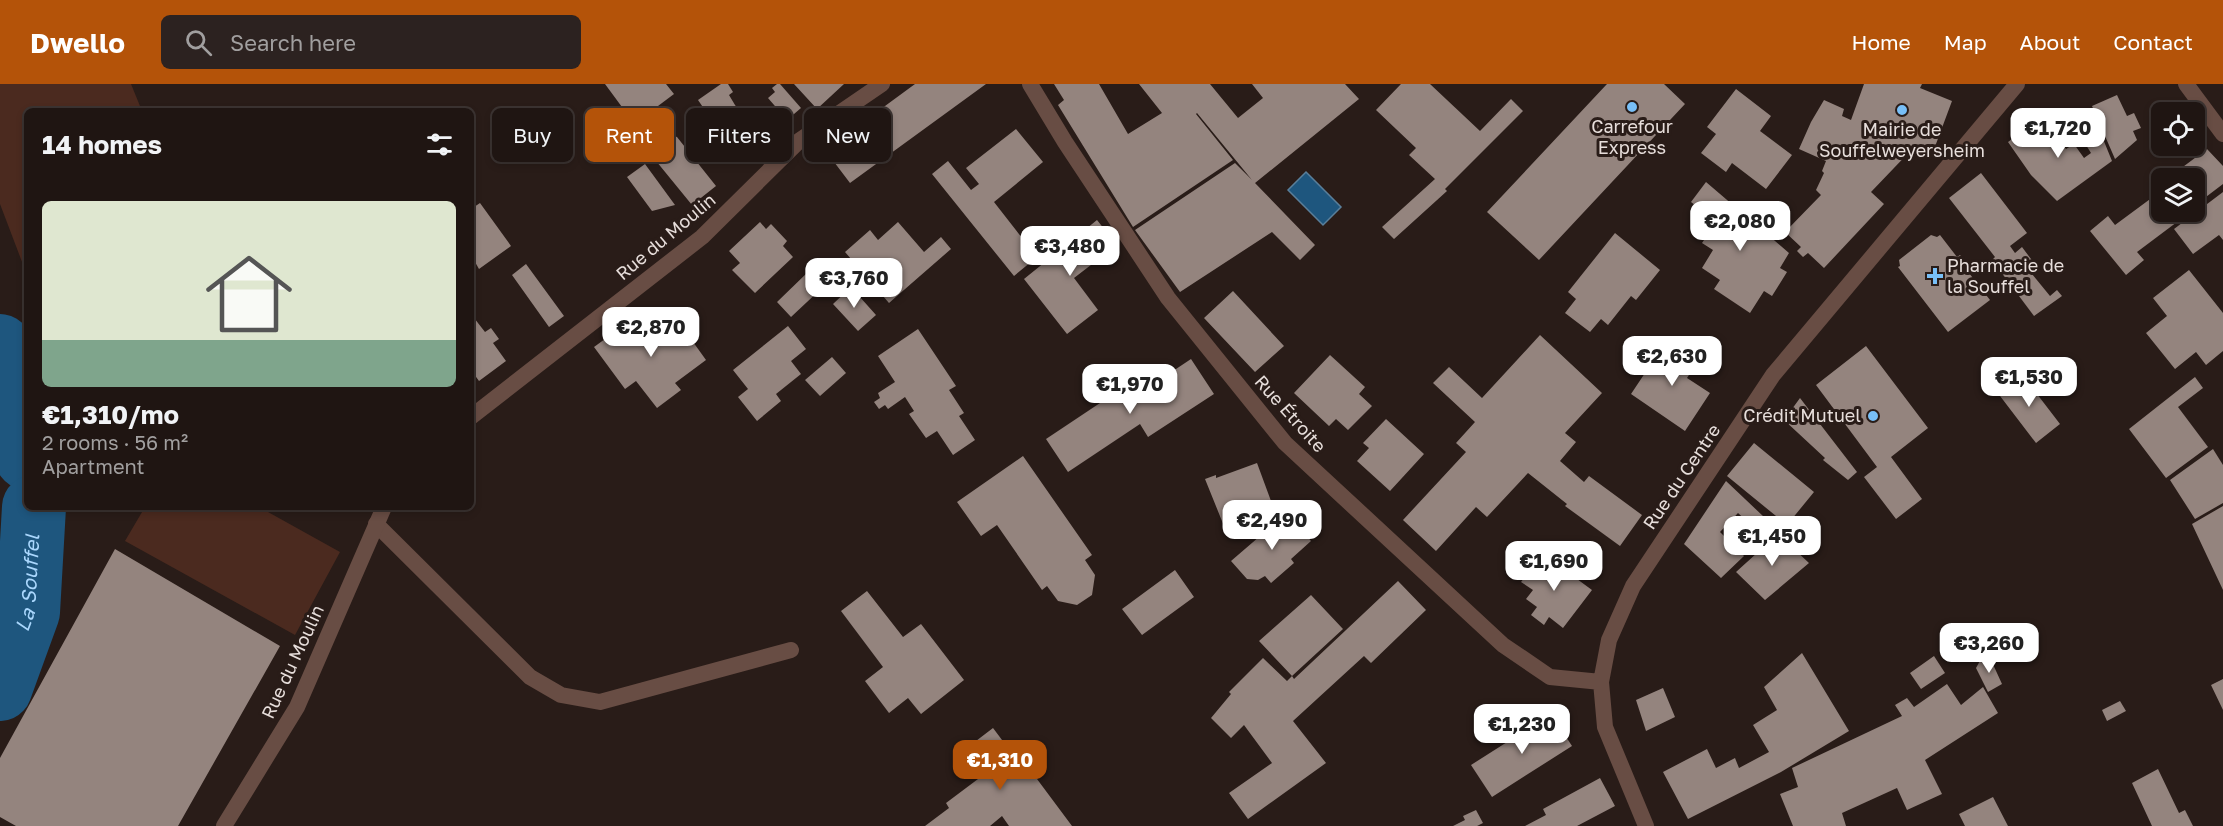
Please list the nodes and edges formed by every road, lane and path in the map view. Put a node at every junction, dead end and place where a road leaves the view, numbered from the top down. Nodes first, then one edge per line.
1 (882, 84) edge
2 (1030, 84) edge
3 (2018, 84) edge
4 (2186, 84) edge
5 (2223, 134) edge
6 (474, 415) edge
7 (383, 510) edge
8 (376, 524) junction
9 (791, 651) dead end
10 (1601, 682) junction
11 (224, 826) edge
12 (1646, 826) edge

1 - 6 street, Rue du Moulin
2 - 10 street, Rue Étroite
3 - 10 street, Rue du Centre
4 - 5 street
7 - 8 street, Rue du Moulin
8 - 9 street
8 - 11 street, Rue du Moulin
10 - 12 street, Rue du Centre

